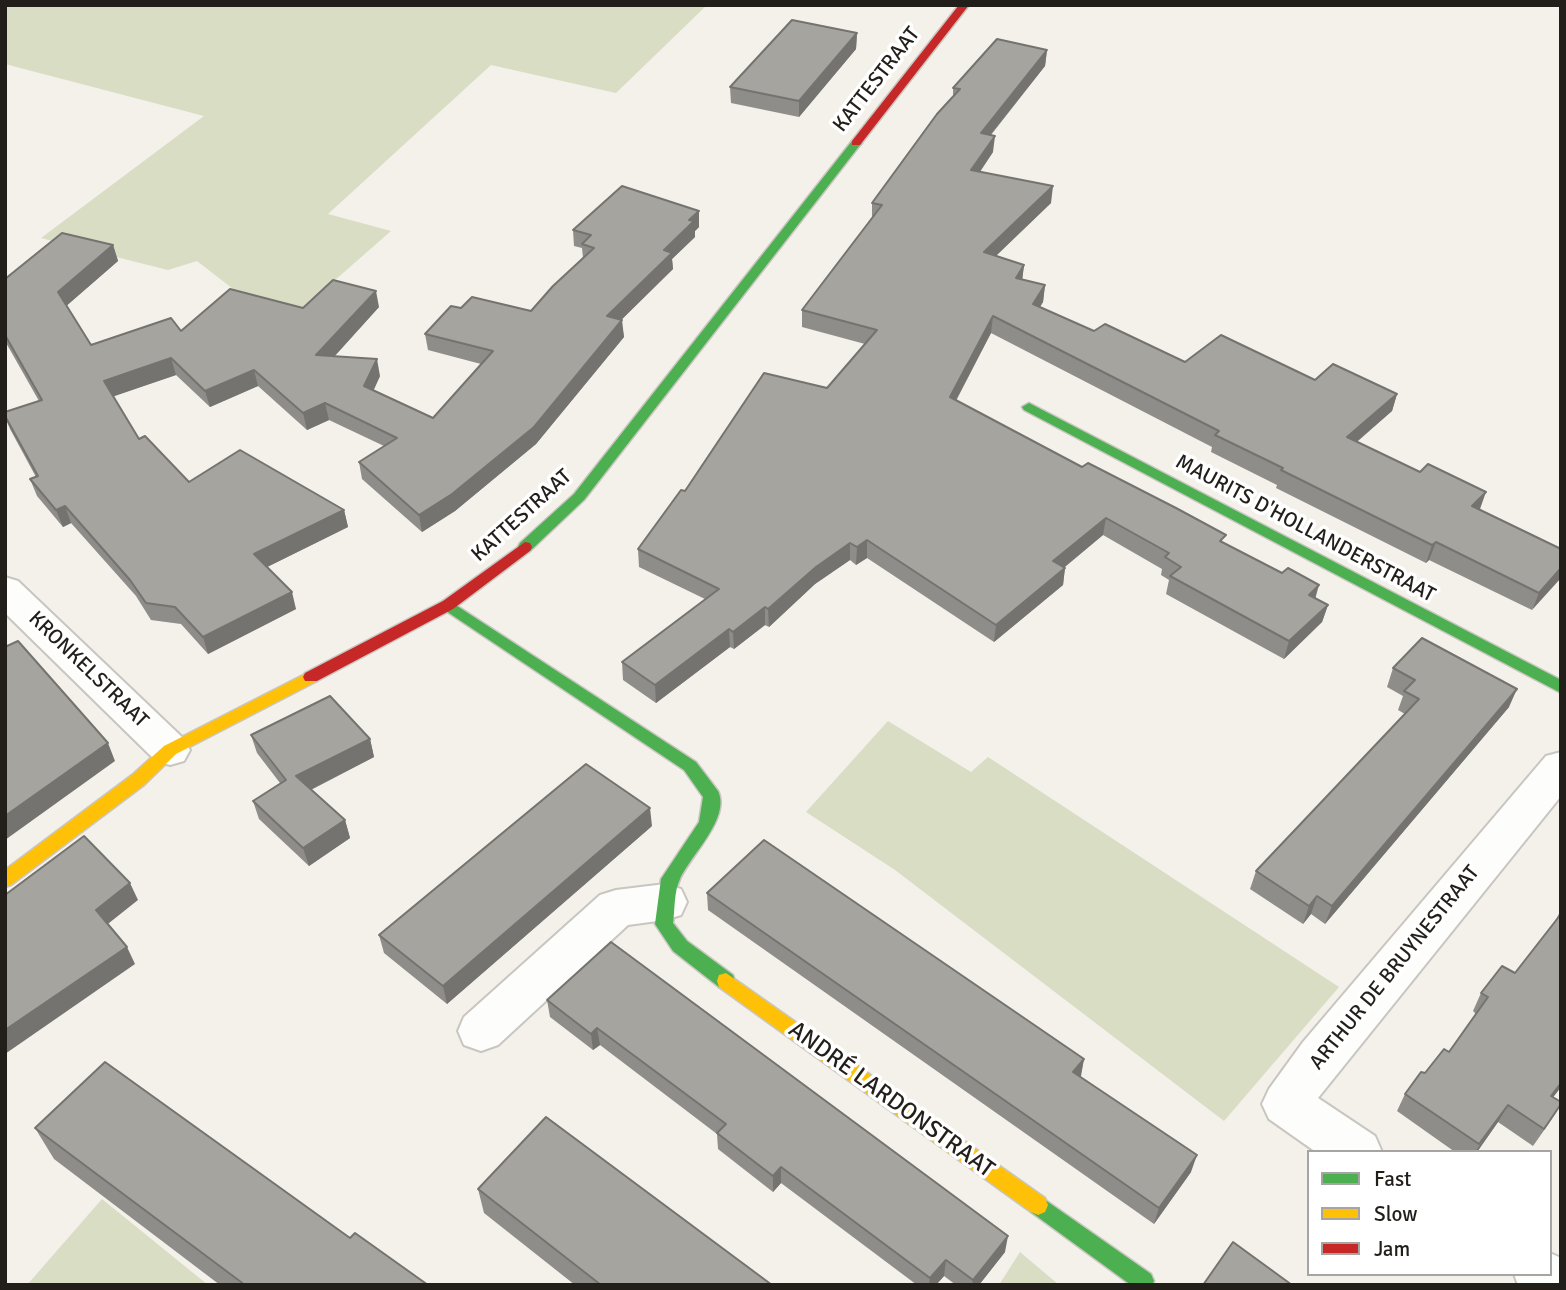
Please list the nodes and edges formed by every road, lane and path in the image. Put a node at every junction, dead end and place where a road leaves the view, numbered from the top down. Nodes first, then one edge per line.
1 (964, 5) edge
2 (1029, 407) dead end
3 (5, 590) edge
4 (448, 605) junction
5 (1561, 687) edge
6 (170, 750) junction
7 (1561, 767) edge
8 (5, 880) edge
9 (665, 902) junction
10 (481, 1031) dead end
11 (1354, 1150) edge
12 (1143, 1281) dead end

1 - 4 street, KATTESTRAAT
2 - 5 street, MAURITS D'HOLLANDERSTRAAT
3 - 6 street, KRONKELSTRAAT
4 - 6 street, KATTESTRAAT
4 - 9 street
6 - 8 street, KATTESTRAAT
7 - 11 street, ARTHUR DE BRUYNESTRAAT
9 - 10 street
9 - 12 street, ANDRÉ LARDONSTRAAT

